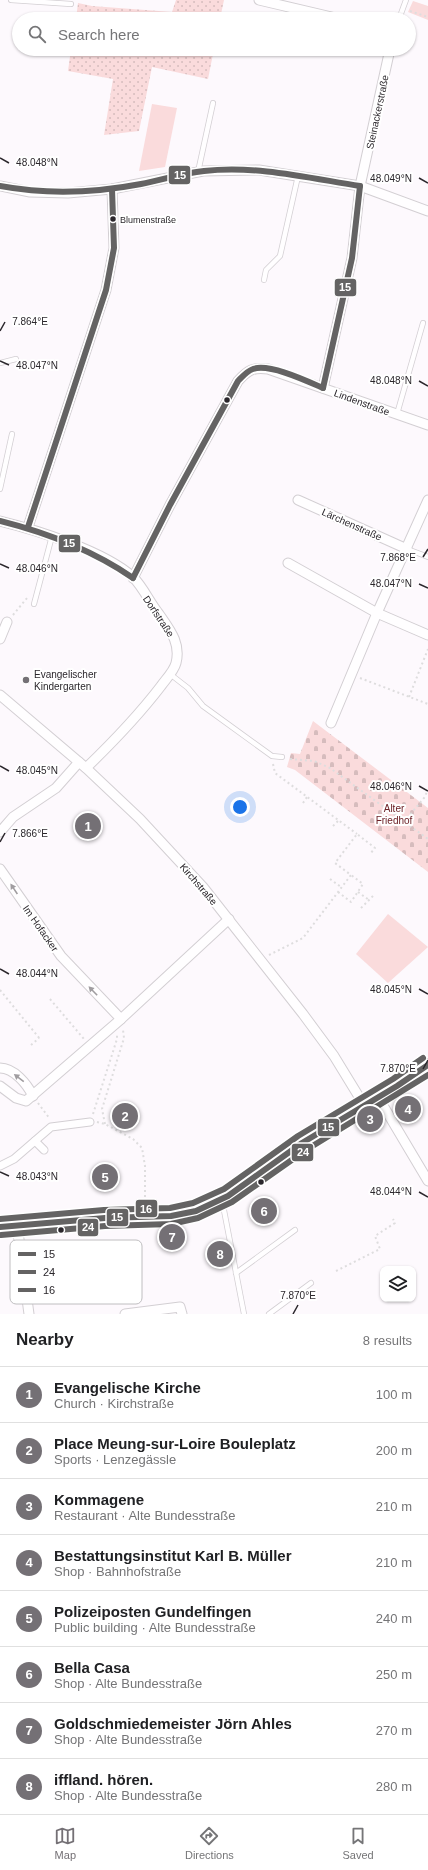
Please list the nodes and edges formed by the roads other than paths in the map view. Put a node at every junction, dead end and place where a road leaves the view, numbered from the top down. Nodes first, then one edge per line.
1 (11, 0) edge
2 (259, 0) edge
3 (406, 0) edge
4 (71, 4) dead end
5 (310, 12) edge
6 (402, 12) edge
7 (388, 56) edge
8 (213, 103) dead end
9 (198, 172) junction
10 (298, 176) junction
11 (0, 186) edge
12 (360, 186) junction
13 (112, 189) junction
14 (428, 211) edge
15 (264, 280) dead end
16 (423, 323) dead end
17 (16, 360) dead end
18 (0, 363) edge
19 (324, 388) junction
20 (397, 414) junction
21 (428, 425) edge
22 (12, 434) dead end
23 (0, 489) edge
24 (298, 500) dead end
25 (428, 500) edge
26 (0, 521) edge
27 (28, 527) junction
28 (52, 536) junction
29 (407, 549) junction
30 (428, 557) edge
31 (288, 563) dead end
32 (133, 578) junction
33 (34, 604) dead end
34 (377, 613) junction
35 (7, 622) road end
36 (428, 635) edge
37 (0, 639) edge
38 (170, 674) junction
39 (0, 695) edge
40 (331, 723) dead end
41 (282, 757) dead end
42 (82, 765) junction
43 (0, 832) edge
44 (0, 869) edge
45 (229, 919) junction
46 (118, 1021) junction
47 (428, 1065) edge
48 (0, 1068) edge
49 (0, 1086) edge
50 (33, 1096) junction
51 (378, 1097) junction
52 (364, 1105) junction
53 (90, 1122) dead end
54 (35, 1141) junction
55 (44, 1150) dead end
56 (0, 1166) edge
57 (428, 1181) edge
58 (222, 1199) junction
59 (14, 1226) junction
60 (0, 1227) edge
61 (295, 1230) dead end
62 (19, 1240) edge
63 (236, 1273) junction
64 (311, 1283) dead end
65 (28, 1304) edge
66 (181, 1311) edge
67 (29, 1314) edge
68 (125, 1314) edge
69 (244, 1314) edge
70 (269, 1314) edge

1 - 4 lane
2 - 5 street
3 - 6 lane
7 - 12 street, Steinackerstraße
8 - 9 lane
9 - 10 street
9 - 13 street
10 - 12 street
10 - 15 lane
11 - 13 street
12 - 14 street
12 - 19 street, Steinackerstraße
13 - 27 street
16 - 20 lane
17 - 18 lane
19 - 20 street, Lindenstraße
19 - 32 street, Lindenstraße
20 - 21 street, Lindenstraße
22 - 23 lane
24 - 29 street, Lärchenstraße
25 - 29 street
26 - 27 street, Dorfstraße
27 - 28 street, Dorfstraße
28 - 32 street, Dorfstraße
28 - 33 lane
29 - 30 lane
29 - 34 street
31 - 34 street
32 - 38 street, Dorfstraße
34 - 36 street
34 - 40 street
35 - 37 street
38 - 41 lane
38 - 42 street, Dorfstraße
39 - 42 street, Kirchstraße
42 - 43 street, Dorfstraße
42 - 45 street, Kirchstraße
46 -> 44 street, Im Hofacker
45 - 46 street
45 - 52 street, Kirchstraße
46 - 50 street
47 - 51 street
50 -> 48 street
49 - 50 street
51 - 52 street
51 - 57 street
52 - 58 street
53 - 54 street
54 - 55 street
54 - 56 street
58 - 59 street
58 - 63 lane
59 - 60 street
59 - 62 street
61 - 63 lane
63 - 69 lane
64 - 70 lane
65 - 67 street
66 - 68 street

